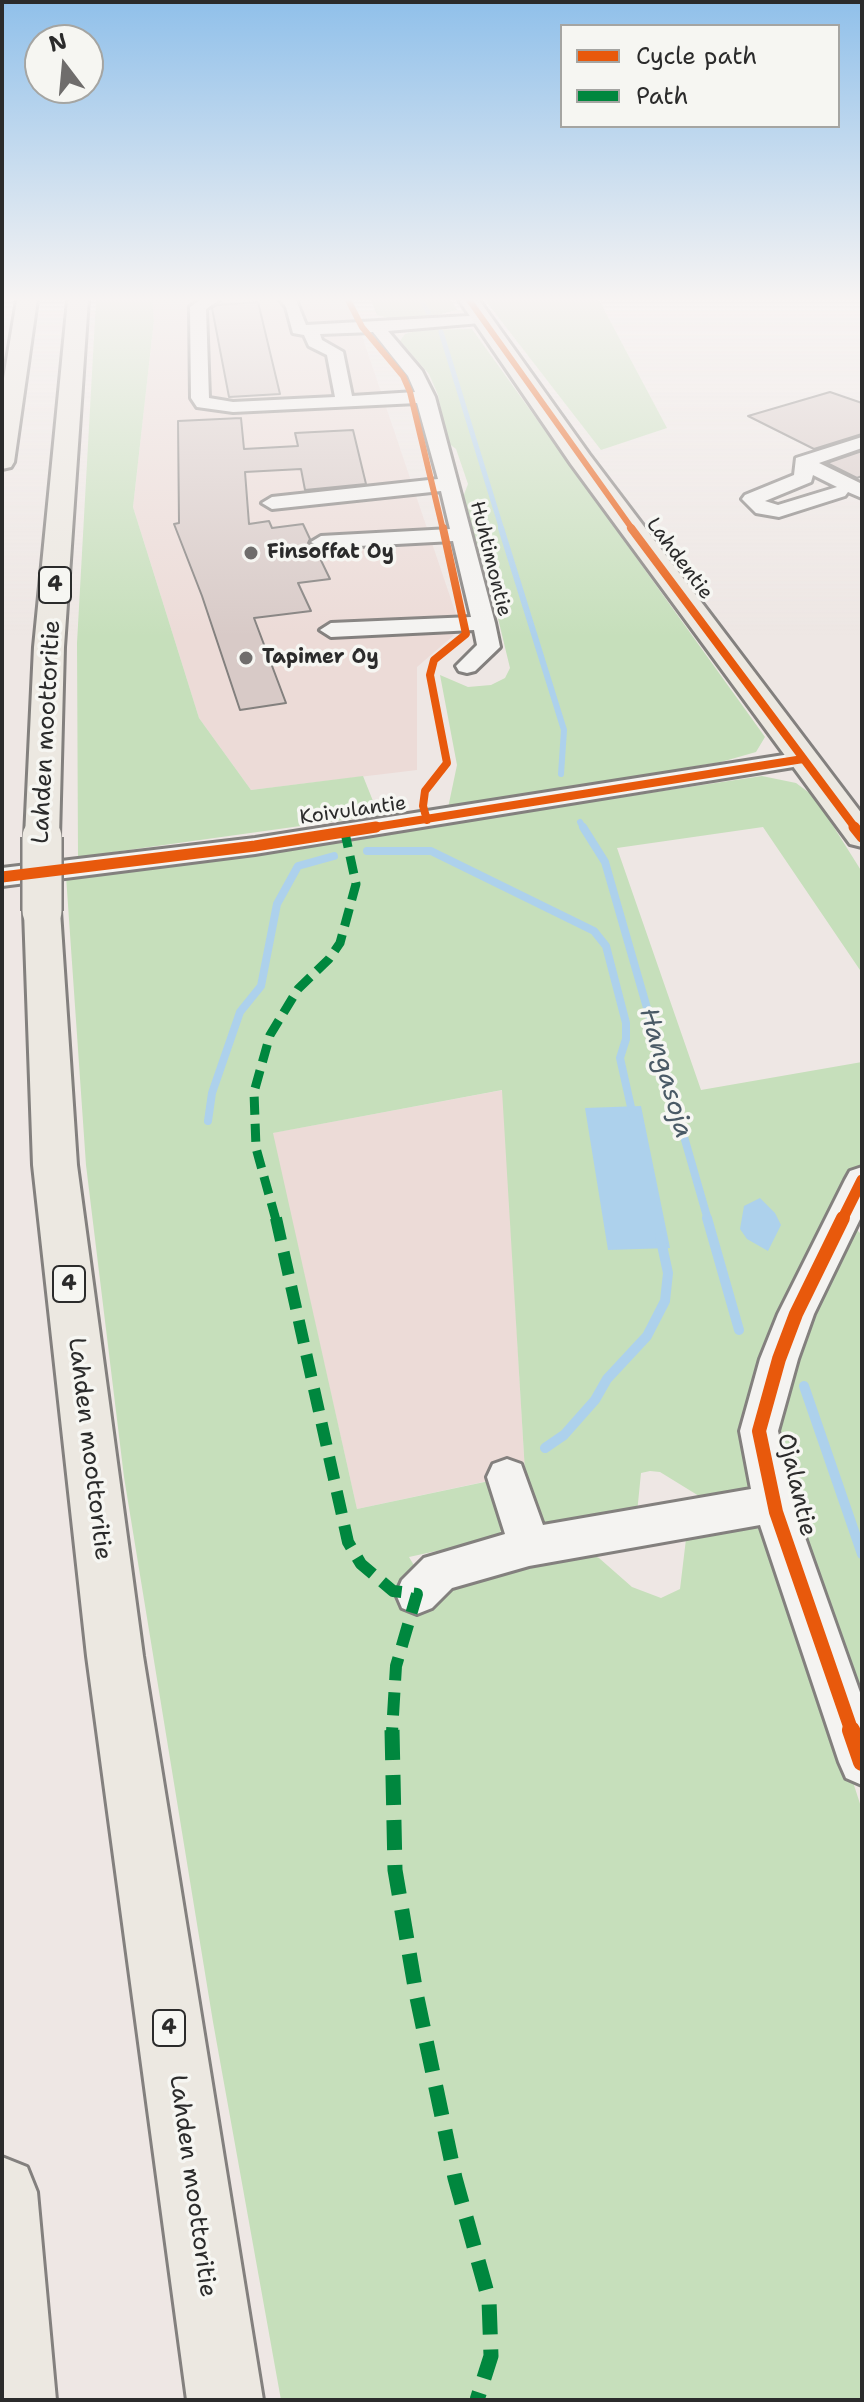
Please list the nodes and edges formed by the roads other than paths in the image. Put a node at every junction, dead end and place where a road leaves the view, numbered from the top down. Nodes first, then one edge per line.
1 (10, 412) edge
2 (69, 412) edge
3 (326, 412) edge
4 (429, 412) edge
5 (547, 412) edge
6 (282, 416) dead end
7 (862, 442) edge
8 (2, 462) edge
9 (803, 462) junction
10 (449, 484) junction
11 (838, 492) dead end
12 (862, 492) edge
13 (272, 503) dead end
14 (461, 535) junction
15 (321, 542) dead end
16 (484, 623) junction
17 (331, 630) dead end
18 (467, 666) dead end
19 (803, 759) junction
20 (862, 837) edge
21 (2, 877) edge
22 (862, 1180) edge
23 (507, 1477) dead end
24 (774, 1504) junction
25 (529, 1547) junction
26 (417, 1594) dead end
27 (862, 1762) edge
28 (2, 2192) edge
29 (18, 2400) edge
30 (225, 2400) edge

1 - 8 main road
2 - 30 main road, Lahden moottoritie / 4, bridge
3 - 6 street
4 - 10 street, Huhtimontie
5 - 19 main road, Lahdentie
7 - 9 street
9 - 11 street
9 - 12 street
10 - 13 street
10 - 14 street, Huhtimontie
14 - 15 street
14 - 16 street, Huhtimontie
16 - 17 street
16 - 18 street, Huhtimontie
19 - 20 main road, Lahdentie
19 - 21 street, Koivulantie
22 - 24 street, Ojalantie
23 - 25 street
24 - 25 street
24 - 27 street, Ojalantie
25 - 26 street
28 - 29 main road

